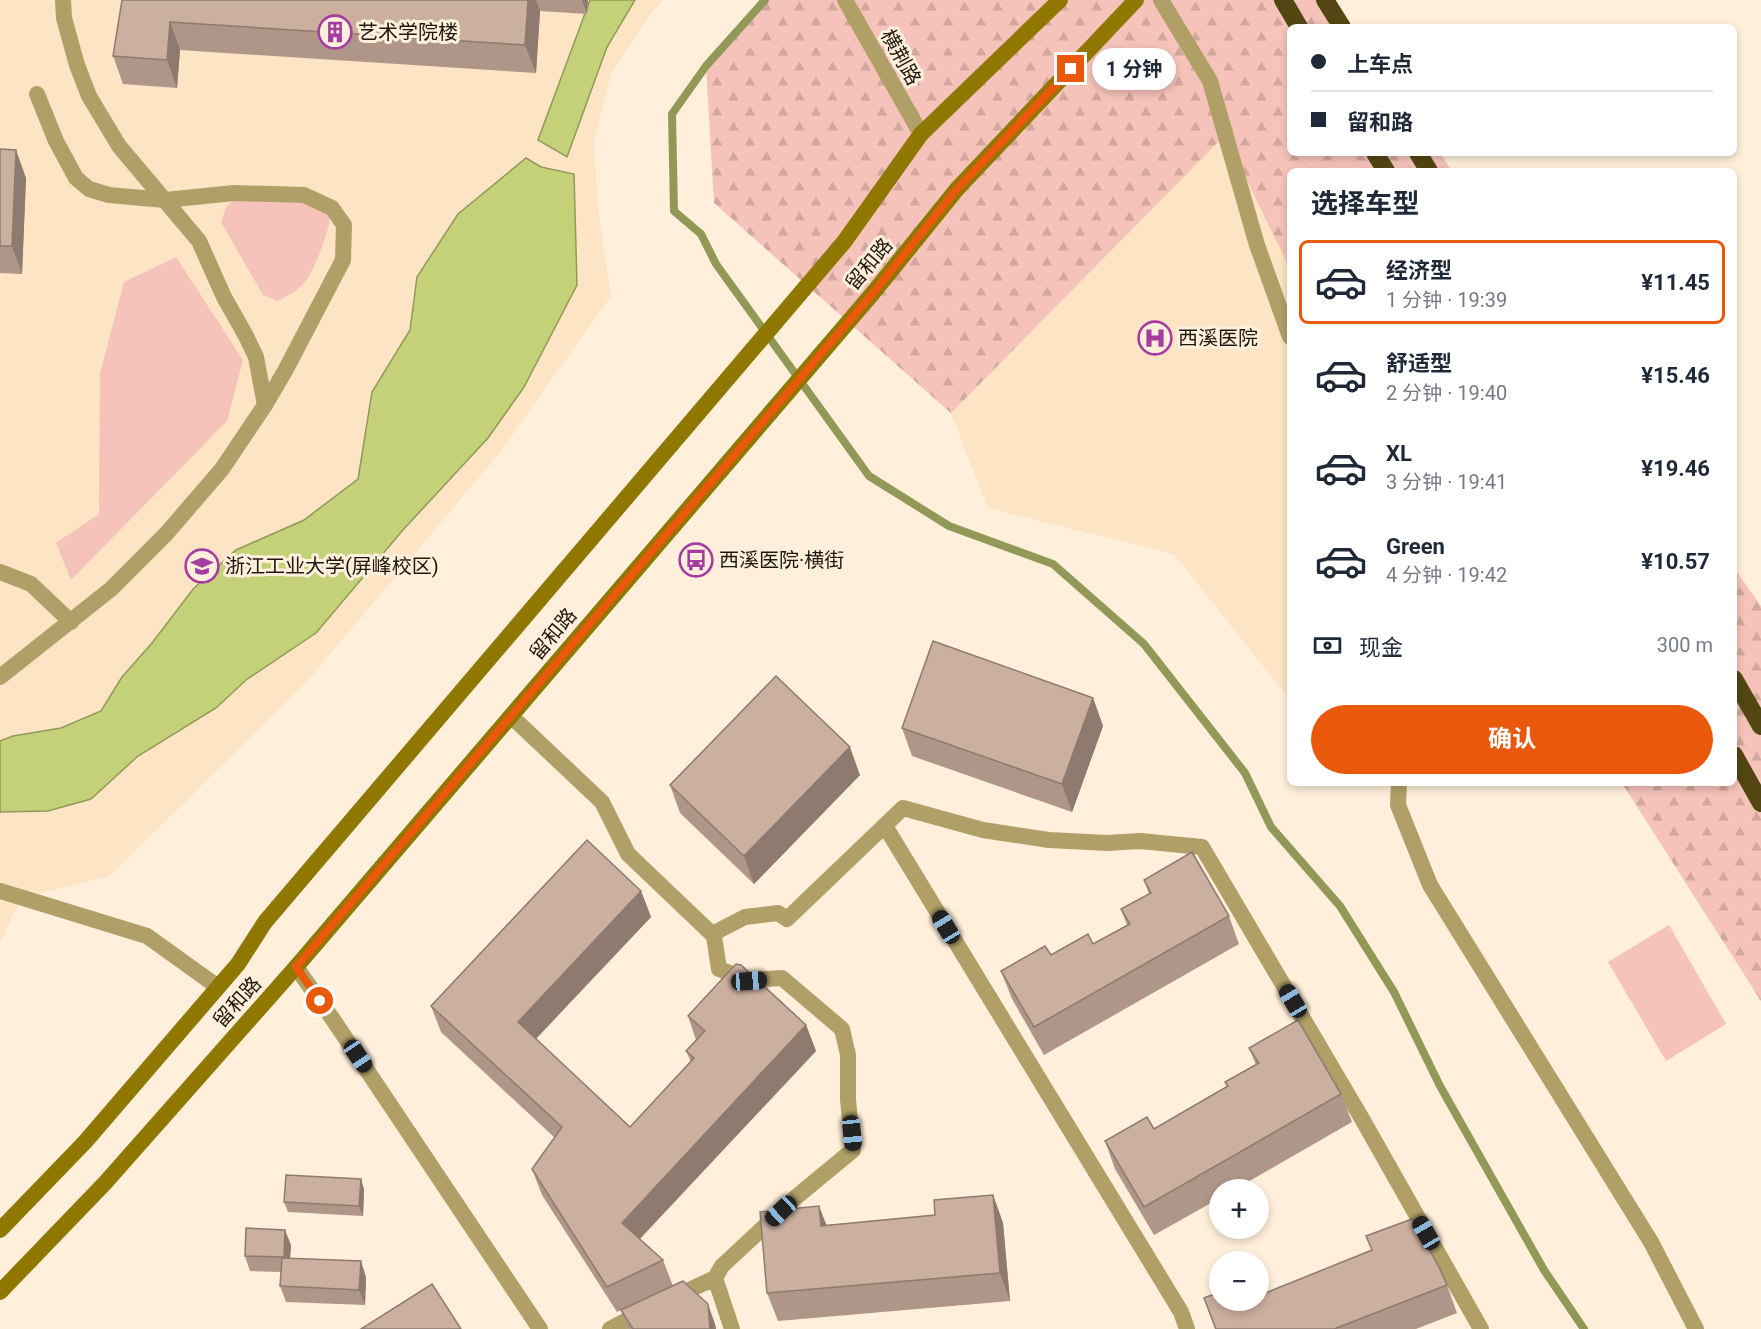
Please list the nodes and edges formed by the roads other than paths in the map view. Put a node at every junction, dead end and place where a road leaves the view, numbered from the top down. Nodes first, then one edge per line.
1 (63, 0) edge
2 (845, 0) edge
3 (1059, 0) edge
4 (1136, 0) edge
5 (1161, 0) edge
6 (1283, 0) edge
7 (1325, 0) edge
8 (1297, 24) edge
9 (1339, 24) edge
10 (37, 94) dead end
11 (921, 134) junction
12 (165, 200) junction
13 (1287, 329) edge
14 (265, 405) junction
15 (0, 573) edge
16 (71, 622) junction
17 (0, 677) edge
18 (1737, 684) edge
19 (511, 716) junction
20 (1761, 726) edge
21 (1737, 760) edge
22 (1399, 786) edge
23 (1761, 802) edge
24 (885, 826) junction
25 (0, 891) edge
26 (712, 934) junction
27 (296, 967) junction
28 (218, 987) junction
29 (0, 1230) edge
30 (715, 1278) junction
31 (0, 1292) edge
32 (540, 1329) edge
33 (610, 1329) edge
34 (732, 1329) edge
35 (1187, 1329) edge
36 (1481, 1329) edge
37 (1696, 1329) edge

1 - 12 street
2 - 11 street, 横荆路
3 - 11 main road, 留和路
4 - 19 main road, 留和路
5 - 13 street
6 - 8 highway
7 - 9 highway
10 - 12 street
11 - 28 main road, 留和路
12 - 14 street
12 - 14 street
14 - 16 street
15 - 16 street
16 - 17 street
18 - 20 highway
19 - 26 street
19 - 27 main road, 留和路
21 - 23 highway
22 - 37 street
24 - 26 street
24 - 35 street
24 - 36 street
25 - 28 street
26 - 30 street
27 - 31 main road, 留和路
27 - 32 street
28 - 29 main road, 留和路
30 - 33 street
30 - 34 street

